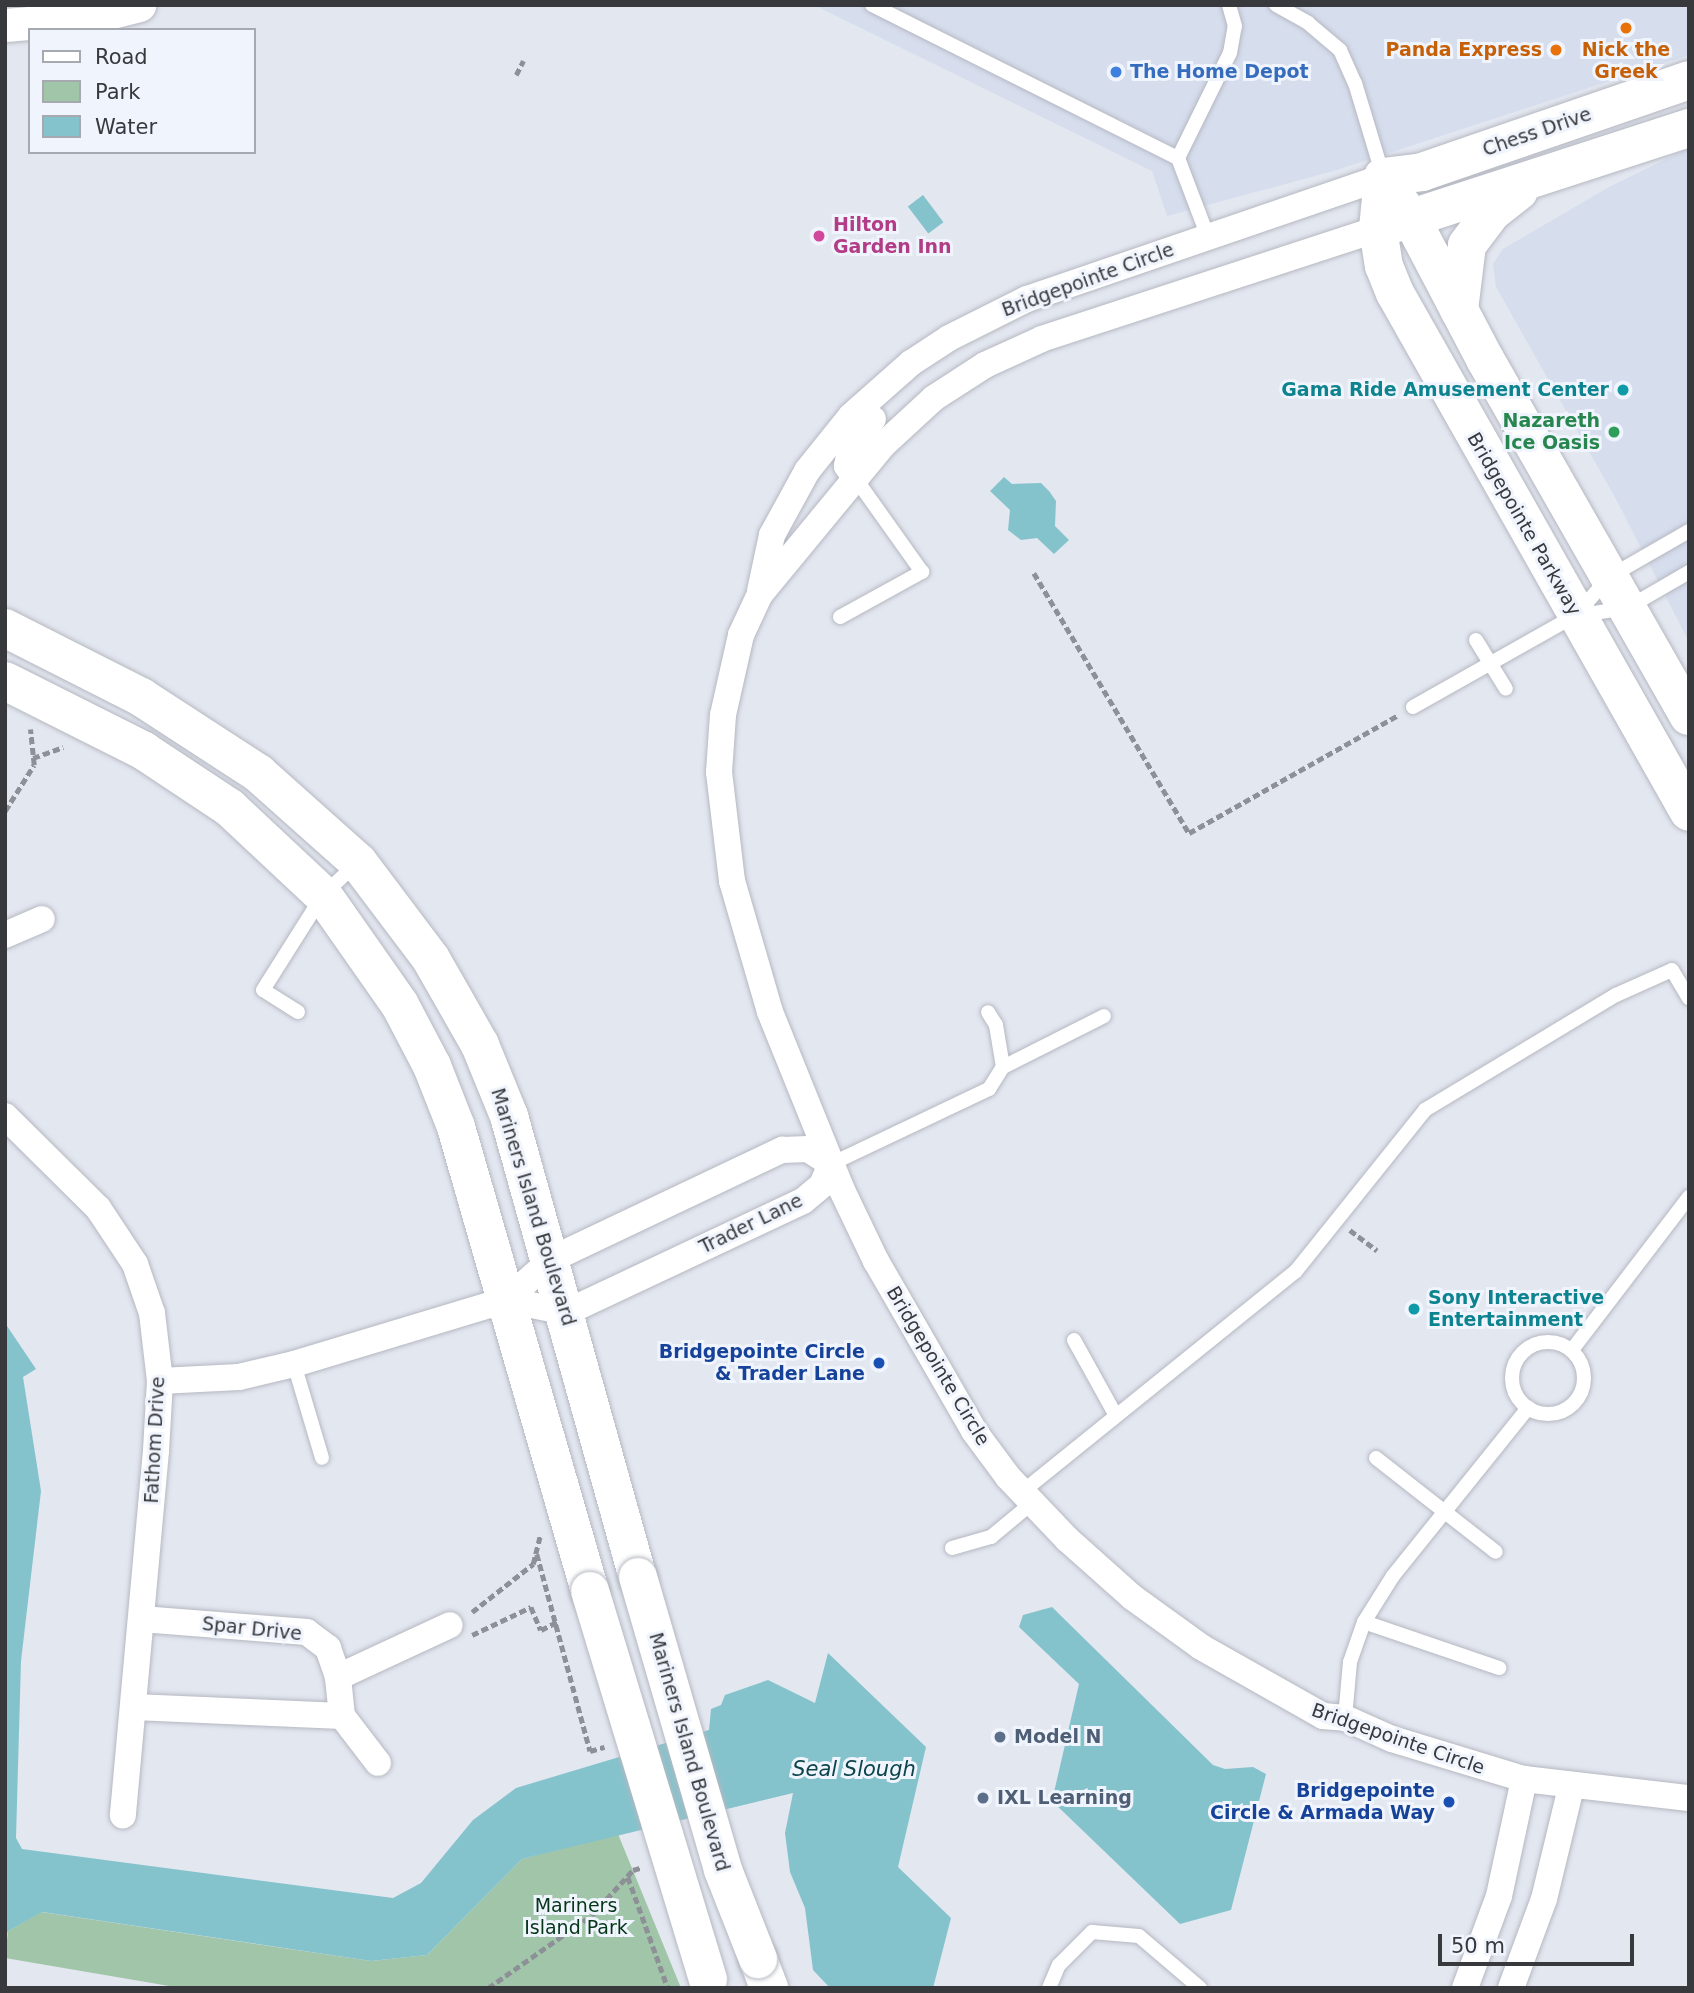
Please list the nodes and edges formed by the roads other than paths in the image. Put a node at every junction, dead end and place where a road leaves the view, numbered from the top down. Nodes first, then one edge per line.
1 (139, 5) edge
2 (872, 5) edge
3 (1229, 5) edge
4 (1276, 5) edge
5 (5, 25) edge
6 (1689, 80) edge
7 (1689, 128) edge
8 (1178, 158) junction
9 (1383, 177) junction
10 (1534, 180) junction
11 (1395, 224) junction
12 (1208, 237) junction
13 (1459, 310) junction
14 (990, 317) junction
15 (856, 479) junction
16 (1689, 531) edge
17 (1689, 572) edge
18 (1618, 592) junction
19 (760, 594) junction
20 (1576, 615) junction
21 (840, 617) dead end
22 (5, 628) edge
23 (1476, 640) dead end
24 (1491, 664) junction
25 (5, 681) edge
26 (1506, 689) dead end
27 (1413, 707) road end
28 (1689, 716) edge
29 (1689, 812) edge
30 (358, 862) junction
31 (323, 895) junction
32 (42, 919) dead end
33 (5, 935) edge
34 (1689, 998) edge
35 (299, 1012) dead end
36 (988, 1012) dead end
37 (1104, 1016) dead end
38 (1003, 1067) junction
39 (5, 1116) edge
40 (831, 1164) junction
41 (1689, 1197) edge
42 (552, 1259) junction
43 (506, 1300) junction
44 (566, 1311) junction
45 (1074, 1340) dead end
46 (1572, 1350) junction
47 (294, 1364) junction
48 (160, 1381) junction
49 (1528, 1408) junction
50 (1115, 1415) junction
51 (322, 1458) dead end
52 (1376, 1458) dead end
53 (1027, 1498) junction
54 (1445, 1511) junction
55 (952, 1548) dead end
56 (1496, 1552) dead end
57 (142, 1619) junction
58 (1364, 1622) junction
59 (450, 1625) road end
60 (1499, 1668) dead end
61 (338, 1677) junction
62 (134, 1707) junction
63 (342, 1716) junction
64 (1345, 1718) junction
65 (378, 1763) dead end
66 (1524, 1779) junction
67 (1571, 1787) junction
68 (1689, 1798) edge
69 (123, 1816) dead end
70 (764, 1974) edge
71 (710, 1984) edge
72 (1049, 1988) edge
73 (1200, 1988) edge
74 (1465, 1988) edge
75 (1511, 1988) edge

1 - 5 street
2 - 8 lane
3 - 8 lane
4 - 9 lane
6 - 9 main road, Chess Drive
7 - 10 main road
8 - 12 lane
9 - 11 main road, Bridgepointe Parkway
9 - 12 street, Bridgepointe Circle
10 - 11 main road
10 - 13 main road
11 - 13 main road
11 - 15 street, Bridgepointe Circle
11 - 20 main road, Bridgepointe Parkway
12 - 14 street, Bridgepointe Circle
13 - 18 main road
14 - 15 street
14 - 19 street, Bridgepointe Circle
15 - 19 street, Bridgepointe Circle
15 - 21 lane
16 - 18 lane
17 - 18 lane
18 - 20 lane
18 - 20 lane
18 - 28 main road
19 - 40 street, Bridgepointe Circle
20 - 24 lane
20 - 29 main road, Bridgepointe Parkway
22 - 30 main road, Mariners Island Boulevard
23 - 24 lane
24 - 26 lane
24 - 27 lane
25 - 31 main road
30 - 31 lane
30 - 42 main road, Mariners Island Boulevard
31 - 35 lane
31 - 43 main road
32 - 33 street
34 - 50 lane
36 - 38 lane
37 - 38 lane
38 - 40 lane
39 - 48 street, Fathom Drive
40 - 42 street
40 - 44 street, Trader Lane
40 - 53 street, Bridgepointe Circle
41 - 46 lane
42 - 43 street
42 - 44 main road, Mariners Island Boulevard
43 - 44 street
43 - 47 street
43 - 71 main road, bridge
44 - 70 main road, Mariners Island Boulevard, bridge
45 - 50 lane
46 - 49 lane
46 - 49 lane
47 - 48 street
47 - 51 lane
48 - 57 street, Fathom Drive
49 - 54 lane
50 - 53 lane
52 - 54 lane
53 - 55 lane
53 - 64 street, Bridgepointe Circle
54 - 56 lane
54 - 58 lane
57 - 61 street, Spar Drive
57 - 62 street, Fathom Drive
58 - 60 lane
58 - 64 lane
59 - 61 street
61 - 63 street, Spar Drive
62 - 63 street
62 - 69 street, Fathom Drive
63 - 65 street
64 - 66 street, Bridgepointe Circle
66 - 67 street, Bridgepointe Circle
66 - 74 street
67 - 68 street, Bridgepointe Circle
67 - 75 street
72 - 73 lane

